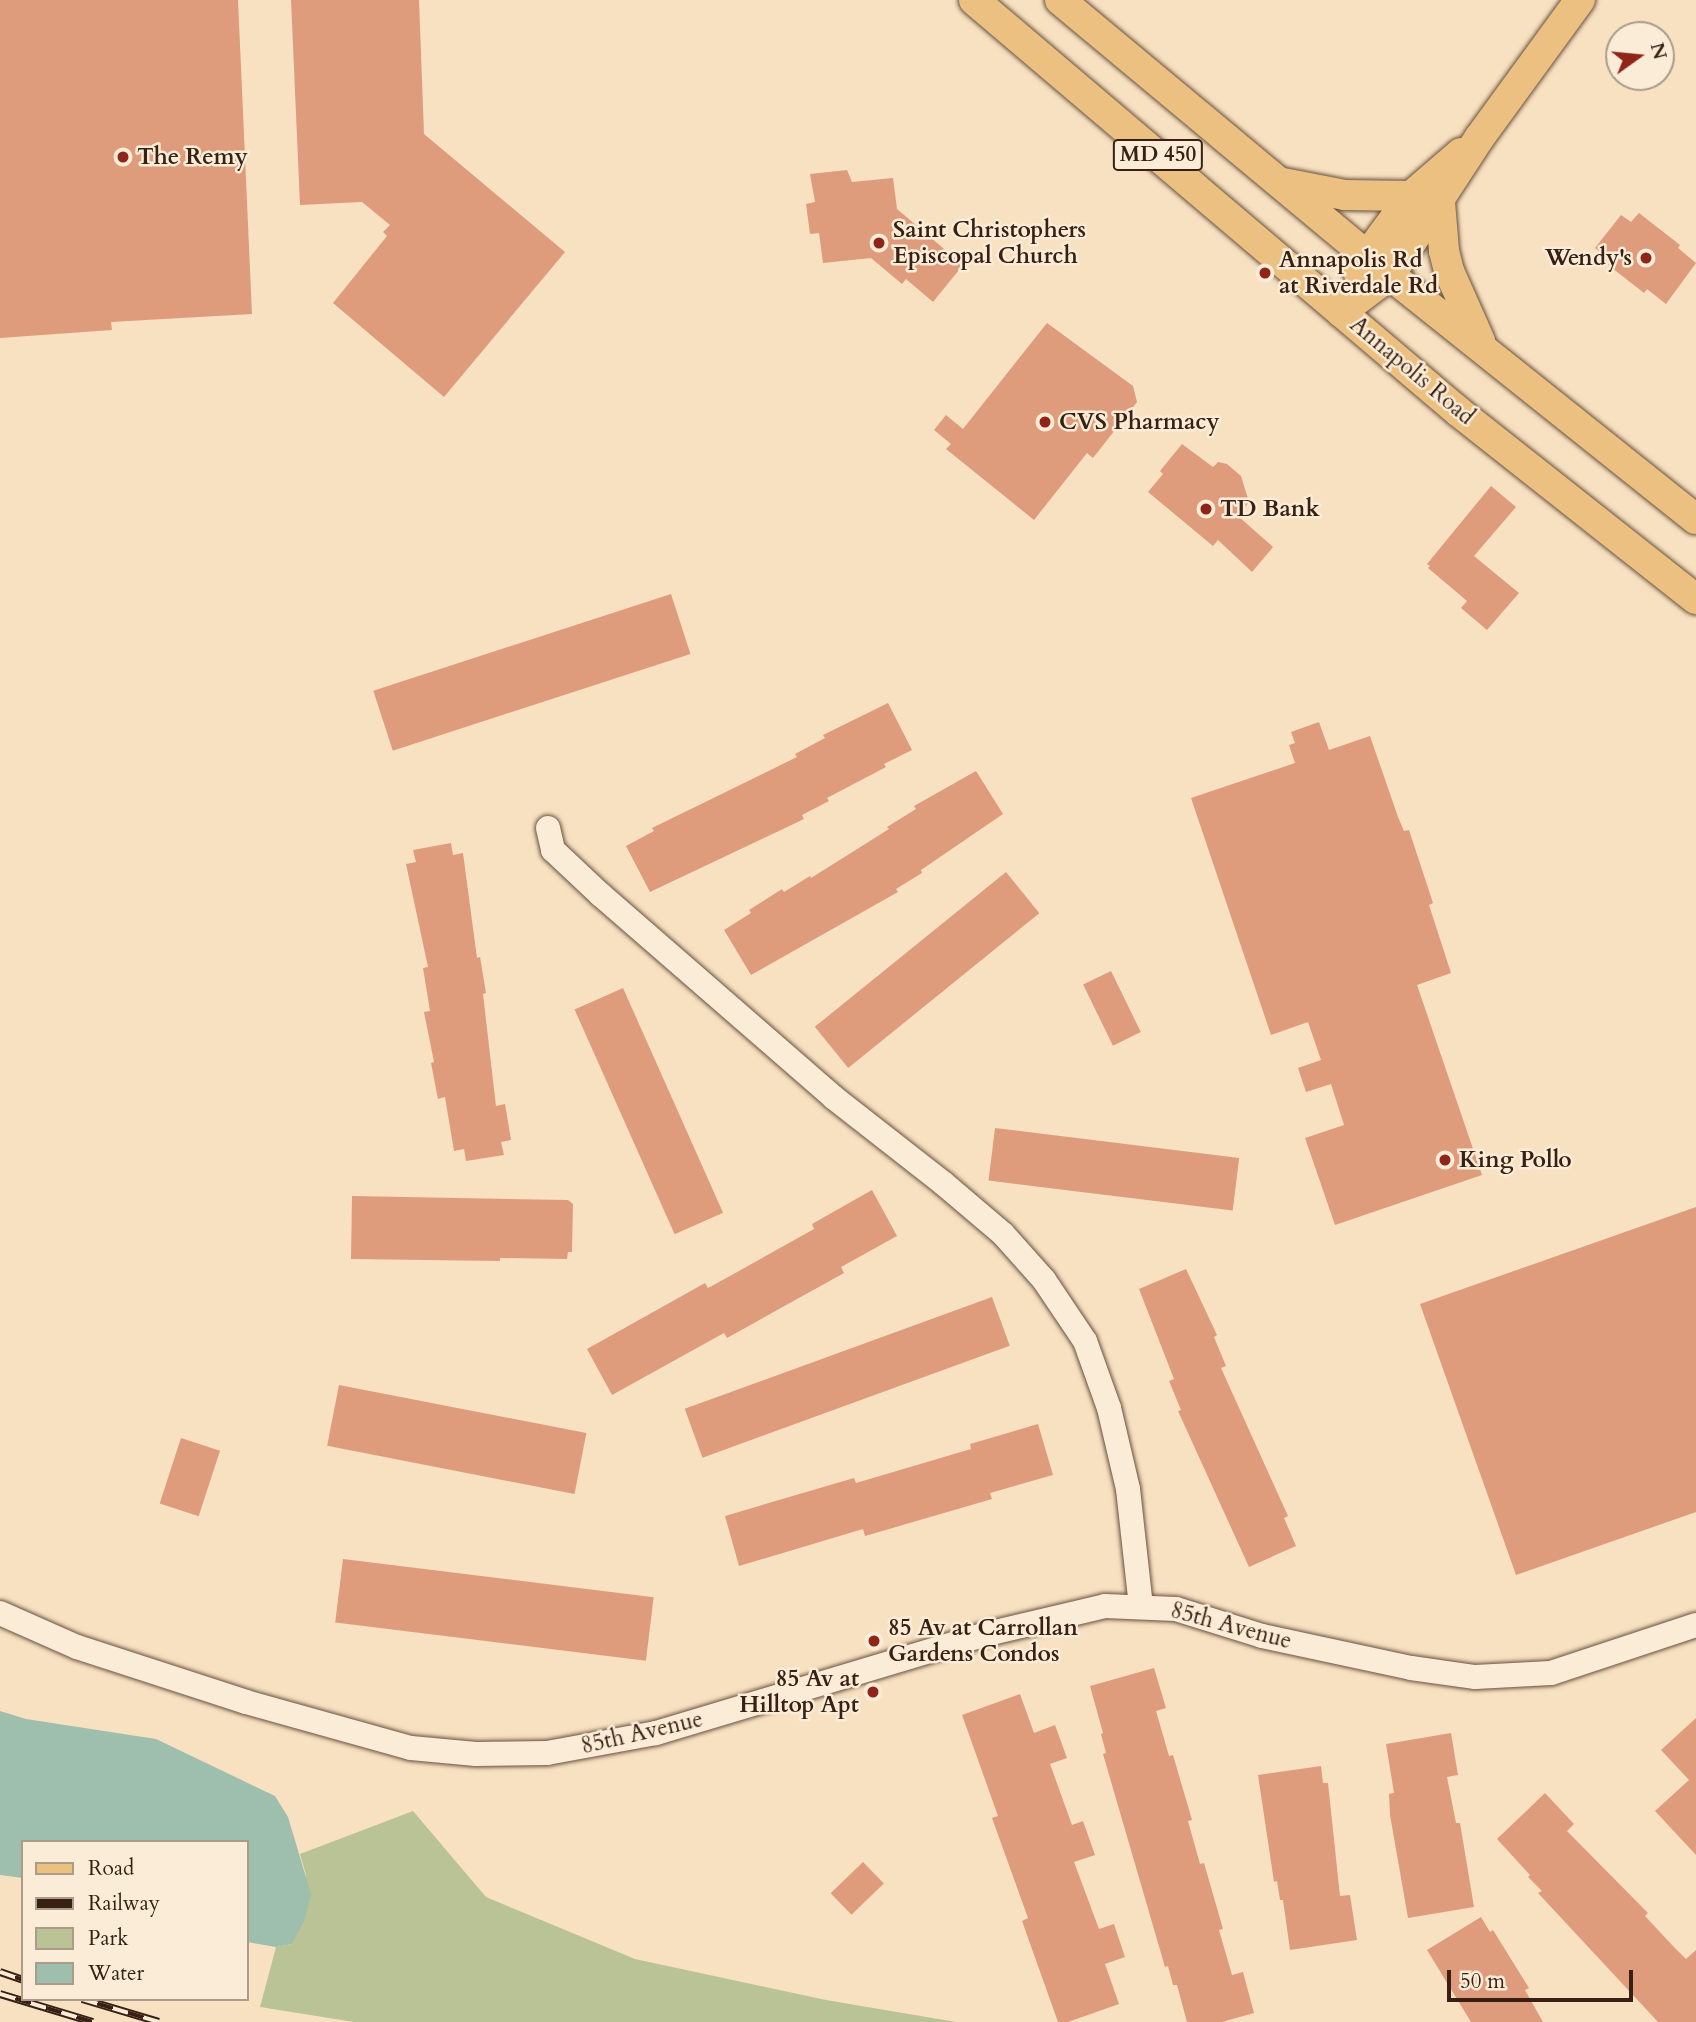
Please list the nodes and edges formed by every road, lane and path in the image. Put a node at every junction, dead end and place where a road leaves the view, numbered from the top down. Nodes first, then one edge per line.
1 (974, 0) edge
2 (1060, 0) edge
3 (1580, 0) edge
4 (1480, 137) junction
5 (1279, 182) junction
6 (1411, 196) junction
7 (1440, 202) junction
8 (1367, 256) junction
9 (1390, 275) junction
10 (1341, 312) junction
11 (1485, 351) junction
12 (1696, 519) edge
13 (1695, 598) edge
14 (548, 828) dead end
15 (1141, 1606) junction
16 (0, 1613) edge
17 (1696, 1625) edge
18 (0, 1628) edge
19 (77, 1647) junction

1 - 10 main road, Annapolis Road / MD 450
2 - 5 main road, MD 450
3 - 4 main road
4 - 6 main road
4 - 7 main road
5 - 6 main road
5 - 8 main road, MD 450
6 - 8 main road
7 - 9 main road
7 - 11 main road
8 - 9 main road, MD 450
8 - 10 main road
9 - 10 main road
9 - 11 main road, MD 450
10 - 13 main road, Annapolis Road / MD 450
11 - 12 main road, MD 450
14 - 15 street
15 - 17 street, 85th Avenue
15 - 19 street, 85th Avenue
16 - 19 street
18 - 19 street

